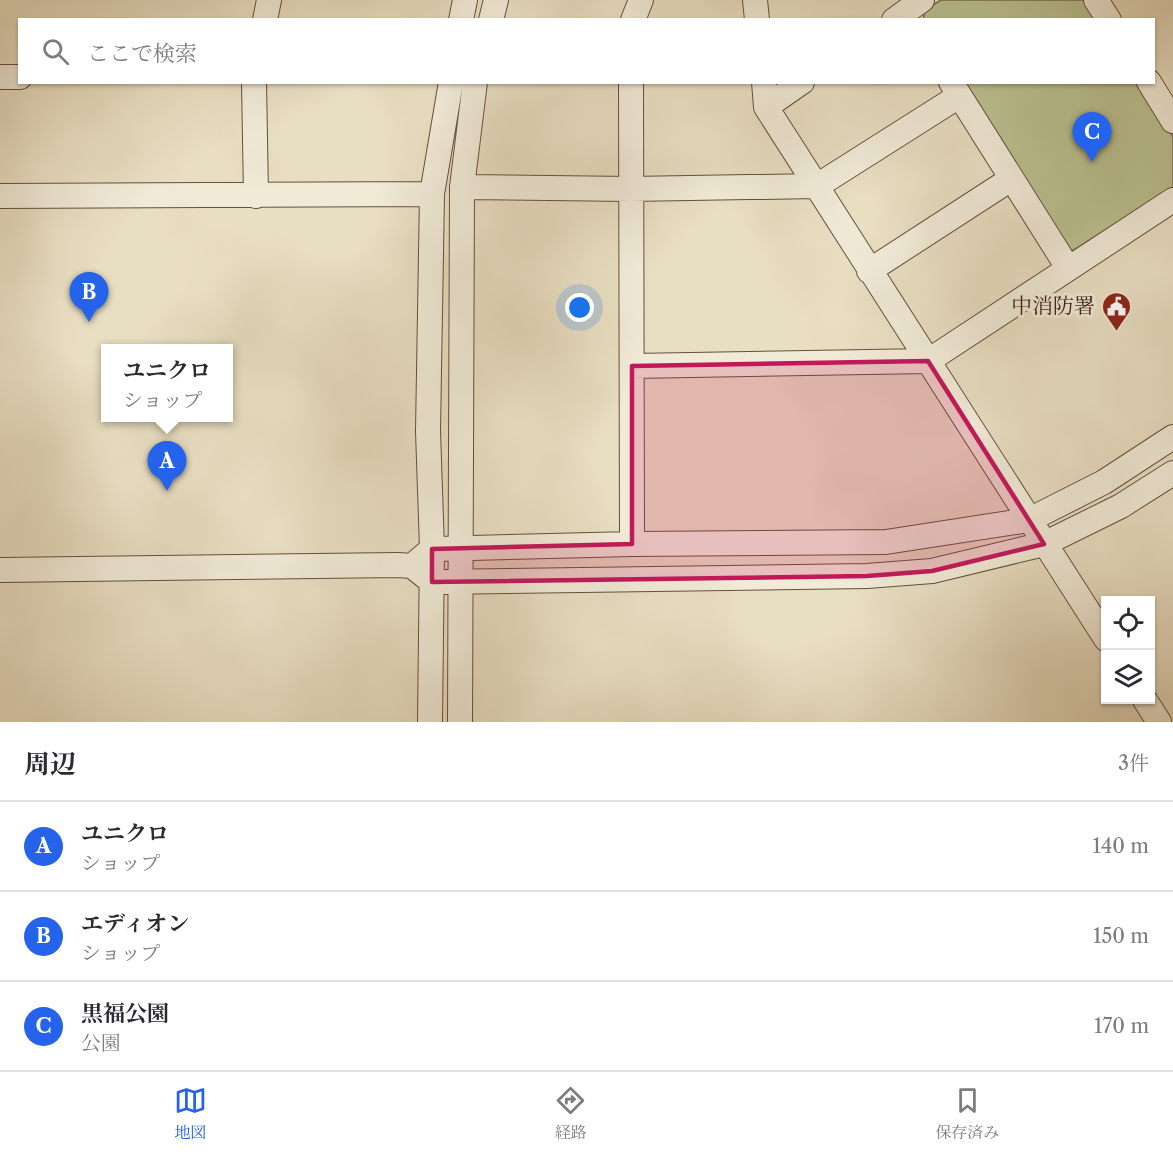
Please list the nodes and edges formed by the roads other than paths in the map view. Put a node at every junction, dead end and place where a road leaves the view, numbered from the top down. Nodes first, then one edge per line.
1 (269, 0) edge
2 (465, 0) edge
3 (496, 0) edge
4 (641, 0) edge
5 (754, 0) edge
6 (265, 18) edge
7 (461, 18) edge
8 (492, 18) edge
9 (634, 18) edge
10 (757, 18) edge
11 (0, 77) edge
12 (18, 77) edge
13 (254, 84) edge
14 (451, 84) edge
15 (475, 84) edge
16 (631, 84) edge
17 (764, 84) edge
18 (799, 84) edge
19 (1150, 84) edge
20 (955, 89) edge
21 (766, 107) junction
22 (1173, 121) edge
23 (1011, 179) junction
24 (817, 186) junction
25 (462, 187) junction
26 (630, 189) junction
27 (432, 194) junction
28 (0, 196) edge
29 (256, 196) junction
30 (1173, 200) edge
31 (1068, 268) junction
32 (869, 271) junction
33 (928, 361) junction
34 (632, 366) junction
35 (1173, 438) edge
36 (1173, 473) edge
37 (1029, 520) junction
38 (632, 544) junction
39 (1044, 544) junction
40 (462, 547) junction
41 (432, 549) junction
42 (412, 566) junction
43 (0, 570) edge
44 (461, 580) junction
45 (432, 582) junction
46 (1101, 631) edge
47 (1148, 704) edge
48 (430, 722) edge
49 (460, 722) edge
50 (1159, 722) edge

1 - 6 street
2 - 7 street
3 - 8 street
4 - 9 street
5 - 10 street
11 - 12 street
13 - 29 street
14 - 27 street
15 - 25 street
16 - 26 street
17 - 21 street
18 - 21 street
19 - 22 street
20 - 23 street
20 - 24 street
21 - 24 street
23 - 31 street
23 - 32 street
24 - 26 street
24 - 32 street
25 - 26 street
25 - 40 street
26 - 34 street
27 - 29 street
27 - 41 street
28 - 29 street
30 - 31 street
31 - 33 street
32 - 33 street
33 - 34 street
33 - 37 street
34 - 38 street
35 - 37 street
36 - 39 street
37 - 38 street
37 - 39 street
38 - 40 street
39 - 44 street
39 - 46 street
40 - 41 street
40 - 44 street
41 - 42 street
41 - 45 street
42 - 43 street
42 - 45 street
44 - 45 street
44 - 49 street
45 - 48 street
47 - 50 street

